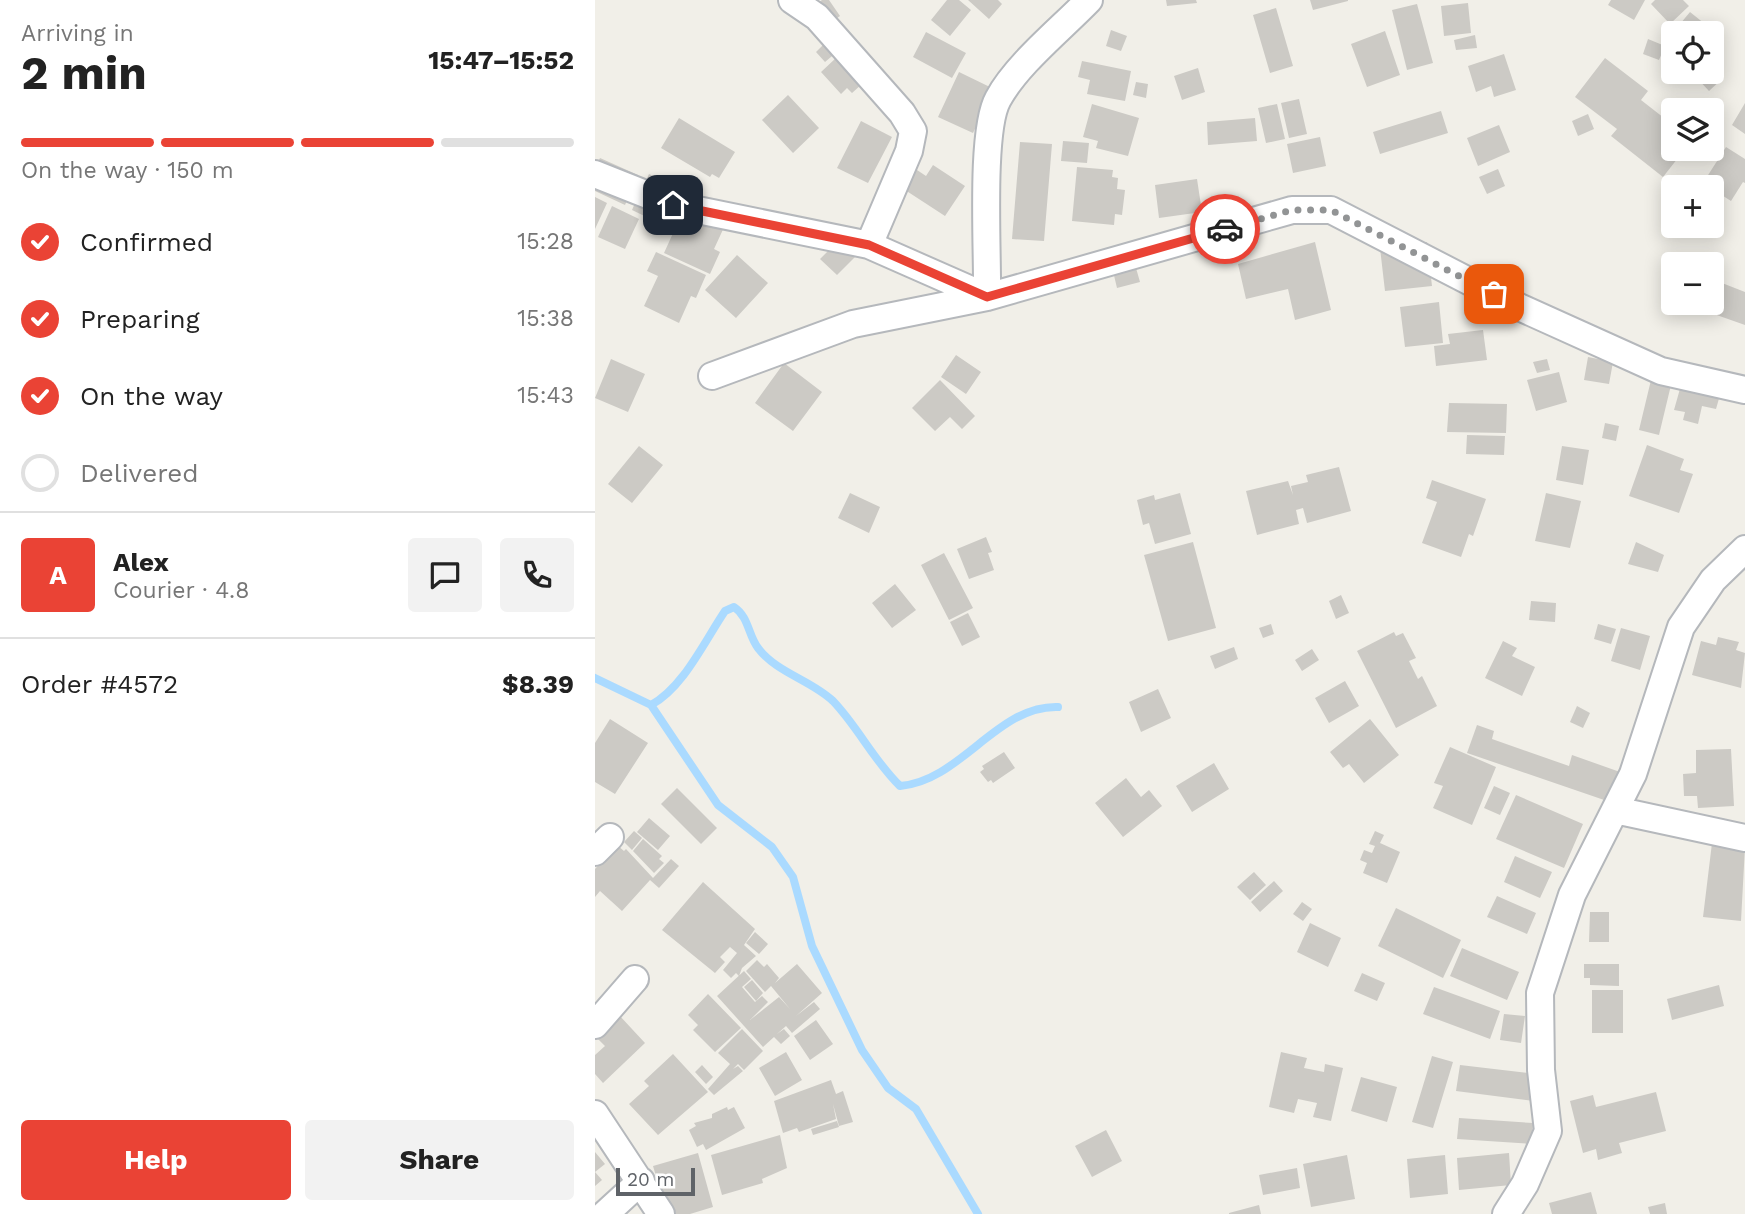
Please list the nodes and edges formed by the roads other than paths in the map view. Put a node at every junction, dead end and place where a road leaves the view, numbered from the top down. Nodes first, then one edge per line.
1 (792, 0) edge
2 (1089, 0) edge
3 (595, 174) edge
4 (869, 245) junction
5 (987, 297) junction
6 (712, 376) dead end
7 (1745, 390) edge
8 (1745, 549) edge
9 (1615, 810) junction
10 (1745, 838) edge
11 (635, 979) dead end
12 (595, 1026) edge
13 (595, 1114) edge
14 (641, 1181) junction
15 (605, 1214) edge
16 (660, 1214) edge
17 (1506, 1214) edge

1 - 4 street
2 - 5 street
3 - 4 street
4 - 5 street
5 - 6 street
5 - 7 street
8 - 9 street
9 - 10 street
9 - 17 street
11 - 12 street
13 - 14 street
14 - 15 street
14 - 16 street

